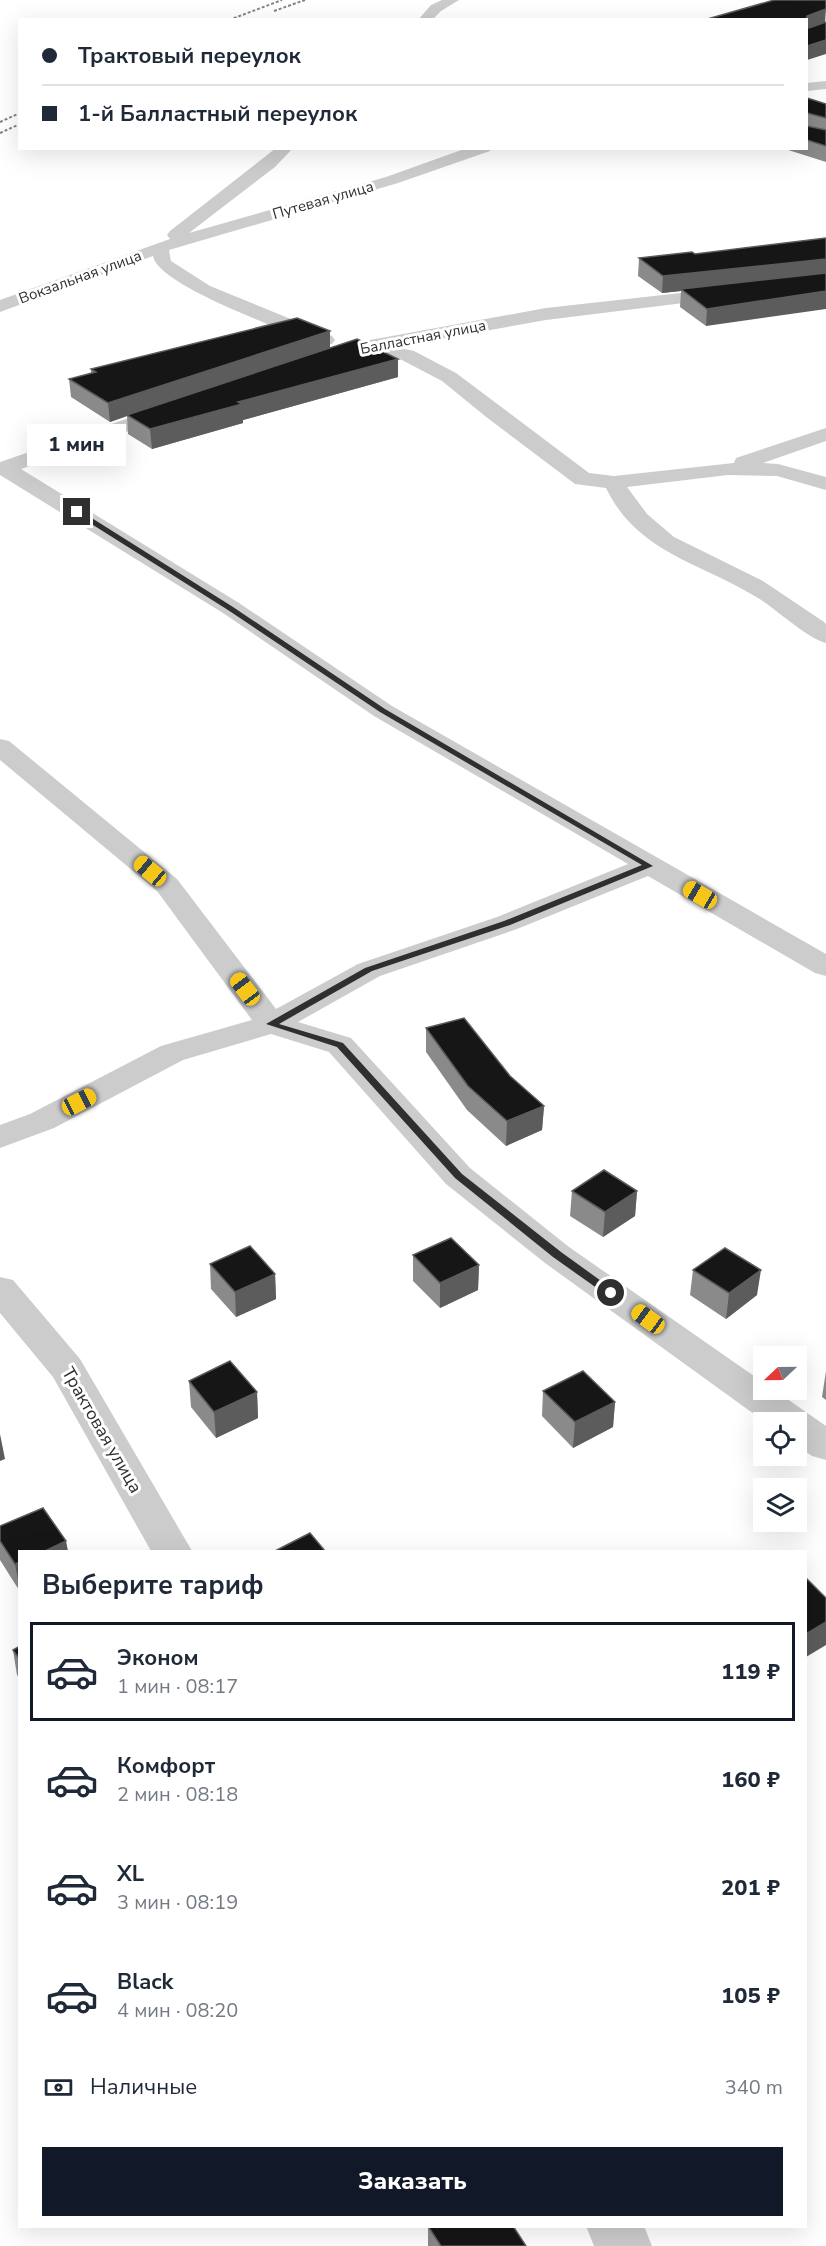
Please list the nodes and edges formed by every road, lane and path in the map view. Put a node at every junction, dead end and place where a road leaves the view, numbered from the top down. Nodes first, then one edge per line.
1 (452, 0) edge
2 (426, 18) edge
3 (826, 85) edge
4 (808, 87) edge
5 (284, 150) edge
6 (478, 150) edge
7 (160, 247) junction
8 (739, 291) edge
9 (0, 306) edge
10 (359, 348) junction
11 (315, 362) edge
12 (192, 402) edge
13 (826, 434) edge
14 (2, 469) edge
15 (728, 469) junction
16 (614, 482) junction
17 (826, 484) edge
18 (826, 636) edge
19 (0, 747) edge
20 (649, 866) junction
21 (826, 967) edge
22 (271, 1024) junction
23 (0, 1137) edge
24 (0, 1289) edge
25 (778, 1412) edge
26 (807, 1433) edge
27 (826, 1446) edge
28 (171, 1550) edge
29 (613, 2228) edge
30 (626, 2246) edge

1 - 2 street
3 - 4 street
5 - 7 street
6 - 7 street, Путевая улица
7 - 9 street, Вокзальная улица
7 - 10 street
8 - 10 street, Балластная улица
10 - 11 street, Балластная улица
10 - 16 street
12 - 14 street
13 - 15 street
14 - 20 street
15 - 16 street
15 - 17 street
16 - 18 street
19 - 22 street
20 - 21 street
20 - 22 street
22 - 23 street
22 - 25 street
24 - 28 street, Трактовая улица
26 - 27 street
29 - 30 street

